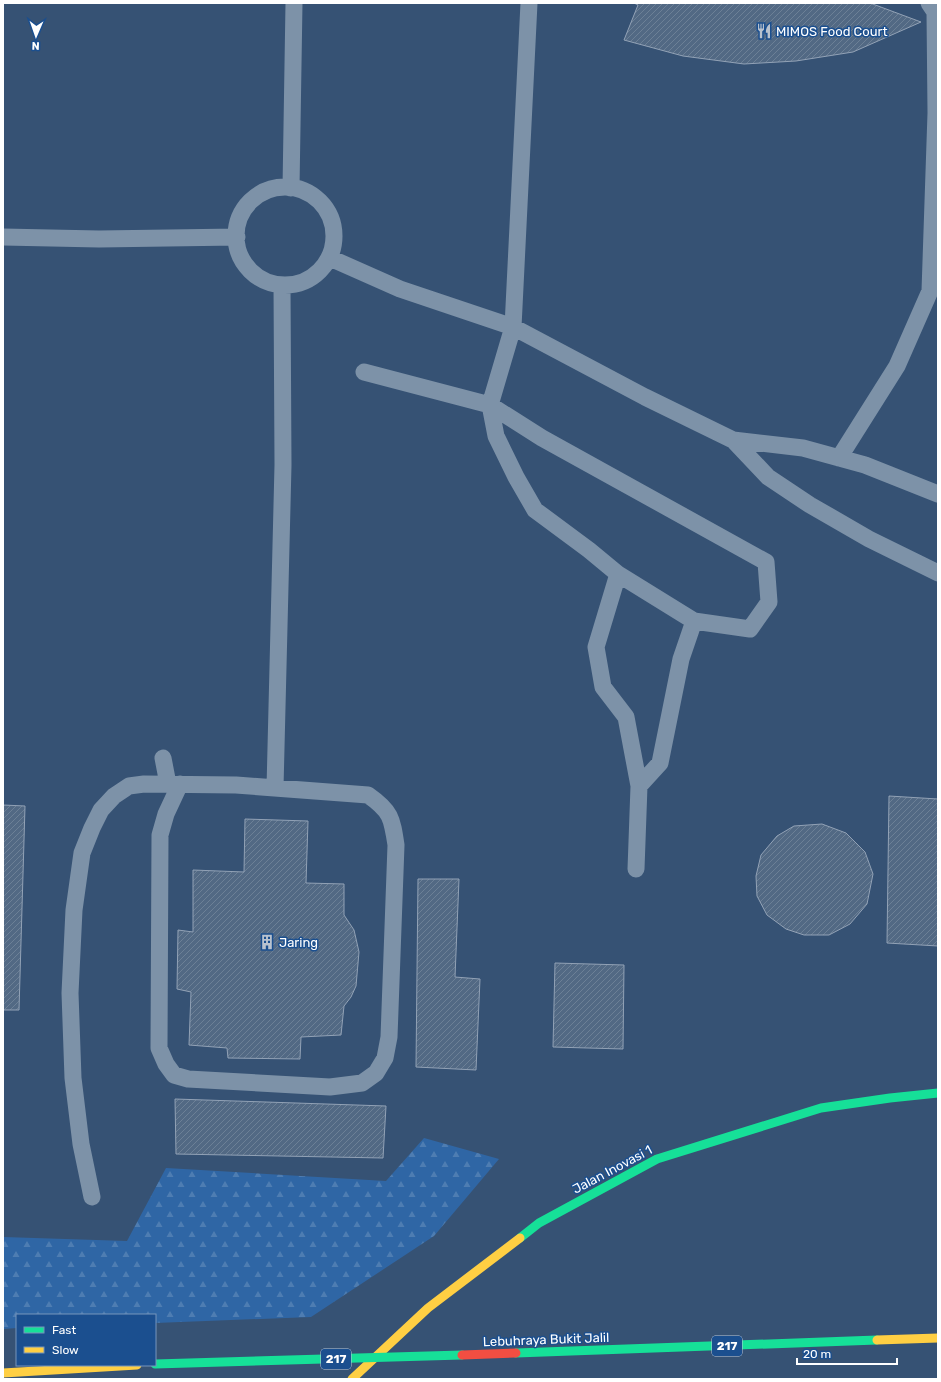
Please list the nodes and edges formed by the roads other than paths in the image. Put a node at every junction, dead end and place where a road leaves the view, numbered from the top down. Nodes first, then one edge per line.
1 (294, 3) edge
2 (529, 3) edge
3 (928, 3) edge
4 (290, 188) junction
5 (3, 237) edge
6 (236, 238) junction
7 (330, 258) junction
8 (282, 285) junction
9 (513, 327) junction
10 (364, 372) dead end
11 (490, 404) junction
12 (733, 440) junction
13 (840, 458) junction
14 (938, 494) edge
15 (938, 573) edge
16 (618, 574) junction
17 (694, 621) junction
18 (163, 758) dead end
19 (174, 784) junction
20 (639, 786) junction
21 (275, 788) junction
22 (636, 869) dead end
23 (938, 1093) edge
24 (92, 1197) dead end
25 (938, 1338) edge
26 (156, 1364) edge
27 (120, 1366) edge
28 (3, 1373) edge
29 (352, 1379) edge

1 - 4 lane
2 - 9 lane
3 - 13 lane
4 - 6 lane
4 - 7 lane
5 - 6 lane
6 - 8 lane
7 - 8 lane
7 - 9 lane
8 - 21 lane
9 - 11 lane
9 - 12 lane
10 - 11 lane
11 - 16 lane
11 - 17 lane
12 - 13 lane
12 - 15 lane
13 - 14 lane
16 - 17 lane
16 - 20 lane
17 - 20 lane
18 - 19 lane
19 - 21 lane
19 - 21 lane
19 - 24 lane
20 - 22 lane
23 - 29 main road, Jalan Inovasi 1
25 - 26 main road, Lebuhraya Bukit Jalil / 217, bridge
27 - 28 main road

